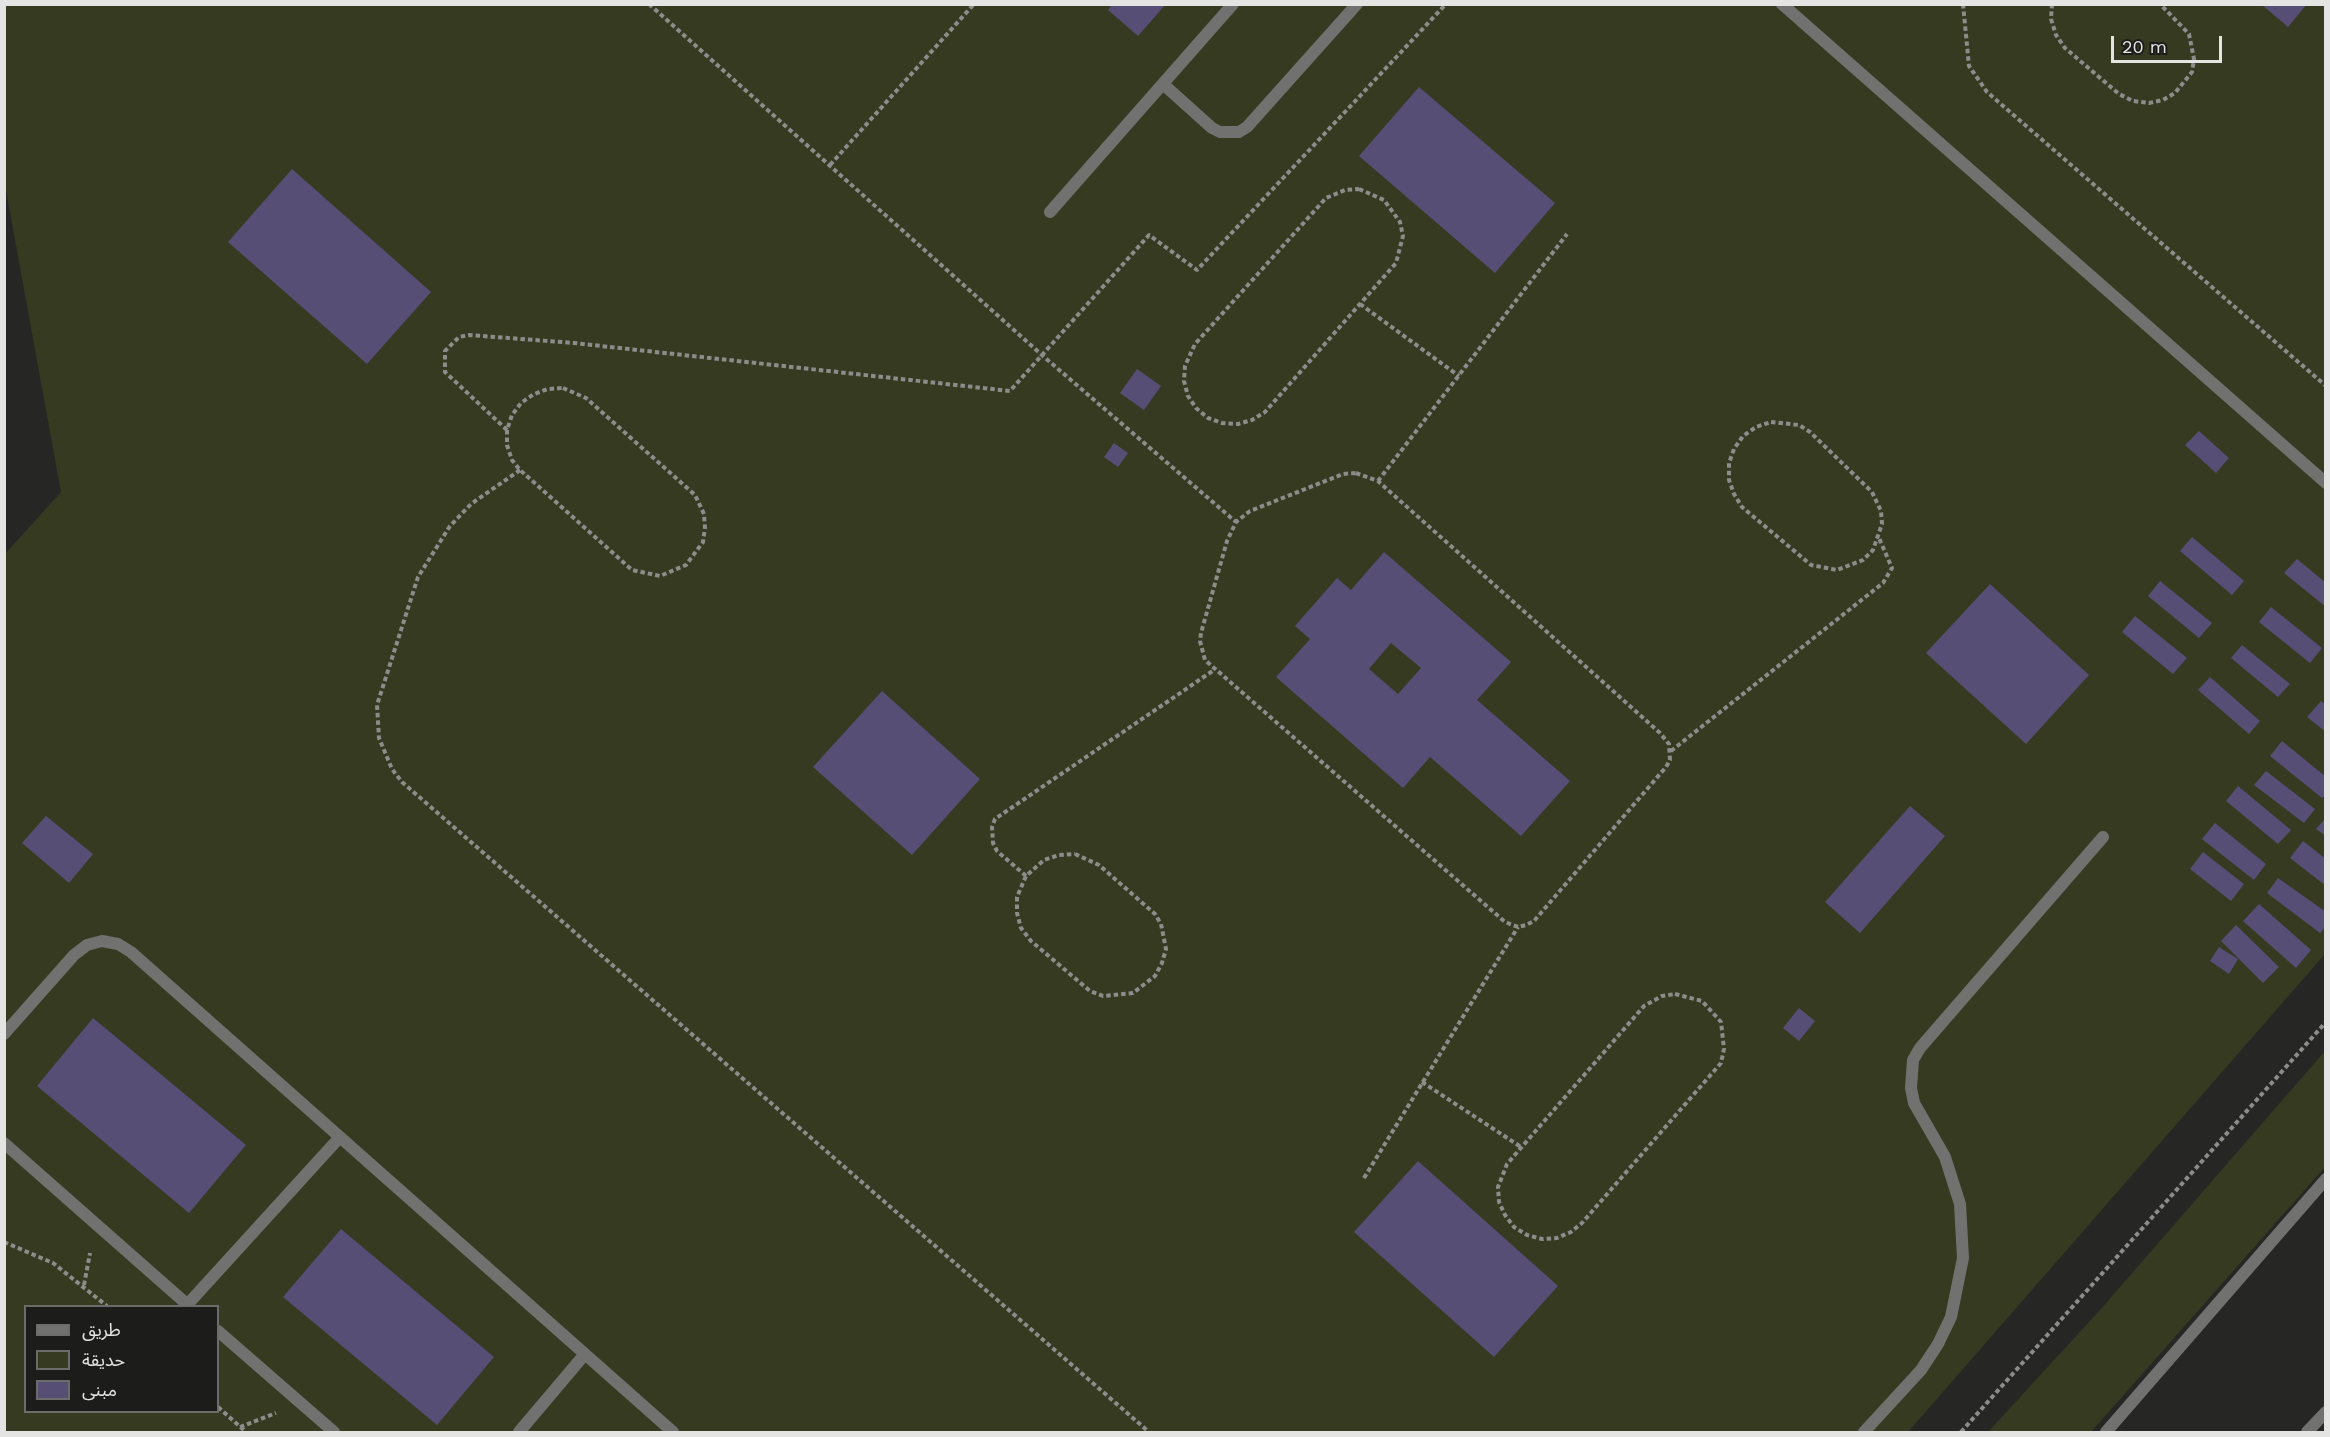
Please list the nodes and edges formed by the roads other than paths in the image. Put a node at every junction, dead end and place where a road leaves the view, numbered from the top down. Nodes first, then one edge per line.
1 (1233, 4) edge
2 (1357, 4) edge
3 (1782, 4) edge
4 (1163, 84) junction
5 (1050, 212) dead end
6 (2325, 483) edge
7 (2103, 837) dead end
8 (4, 1034) edge
9 (340, 1137) junction
10 (4, 1143) edge
11 (2325, 1179) edge
12 (187, 1305) edge
13 (189, 1305) edge
14 (219, 1332) edge
15 (585, 1354) junction
16 (2325, 1412) edge
17 (334, 1432) edge
18 (519, 1432) edge
19 (673, 1432) edge
20 (1864, 1432) edge
21 (2106, 1432) edge
22 (2307, 1432) edge

1 - 4 street
2 - 4 street
3 - 6 street
4 - 5 street
7 - 20 street
8 - 9 street
9 - 13 street
9 - 15 street
10 - 12 street
11 - 21 street
14 - 17 street
15 - 18 street
15 - 19 street
16 - 22 street

